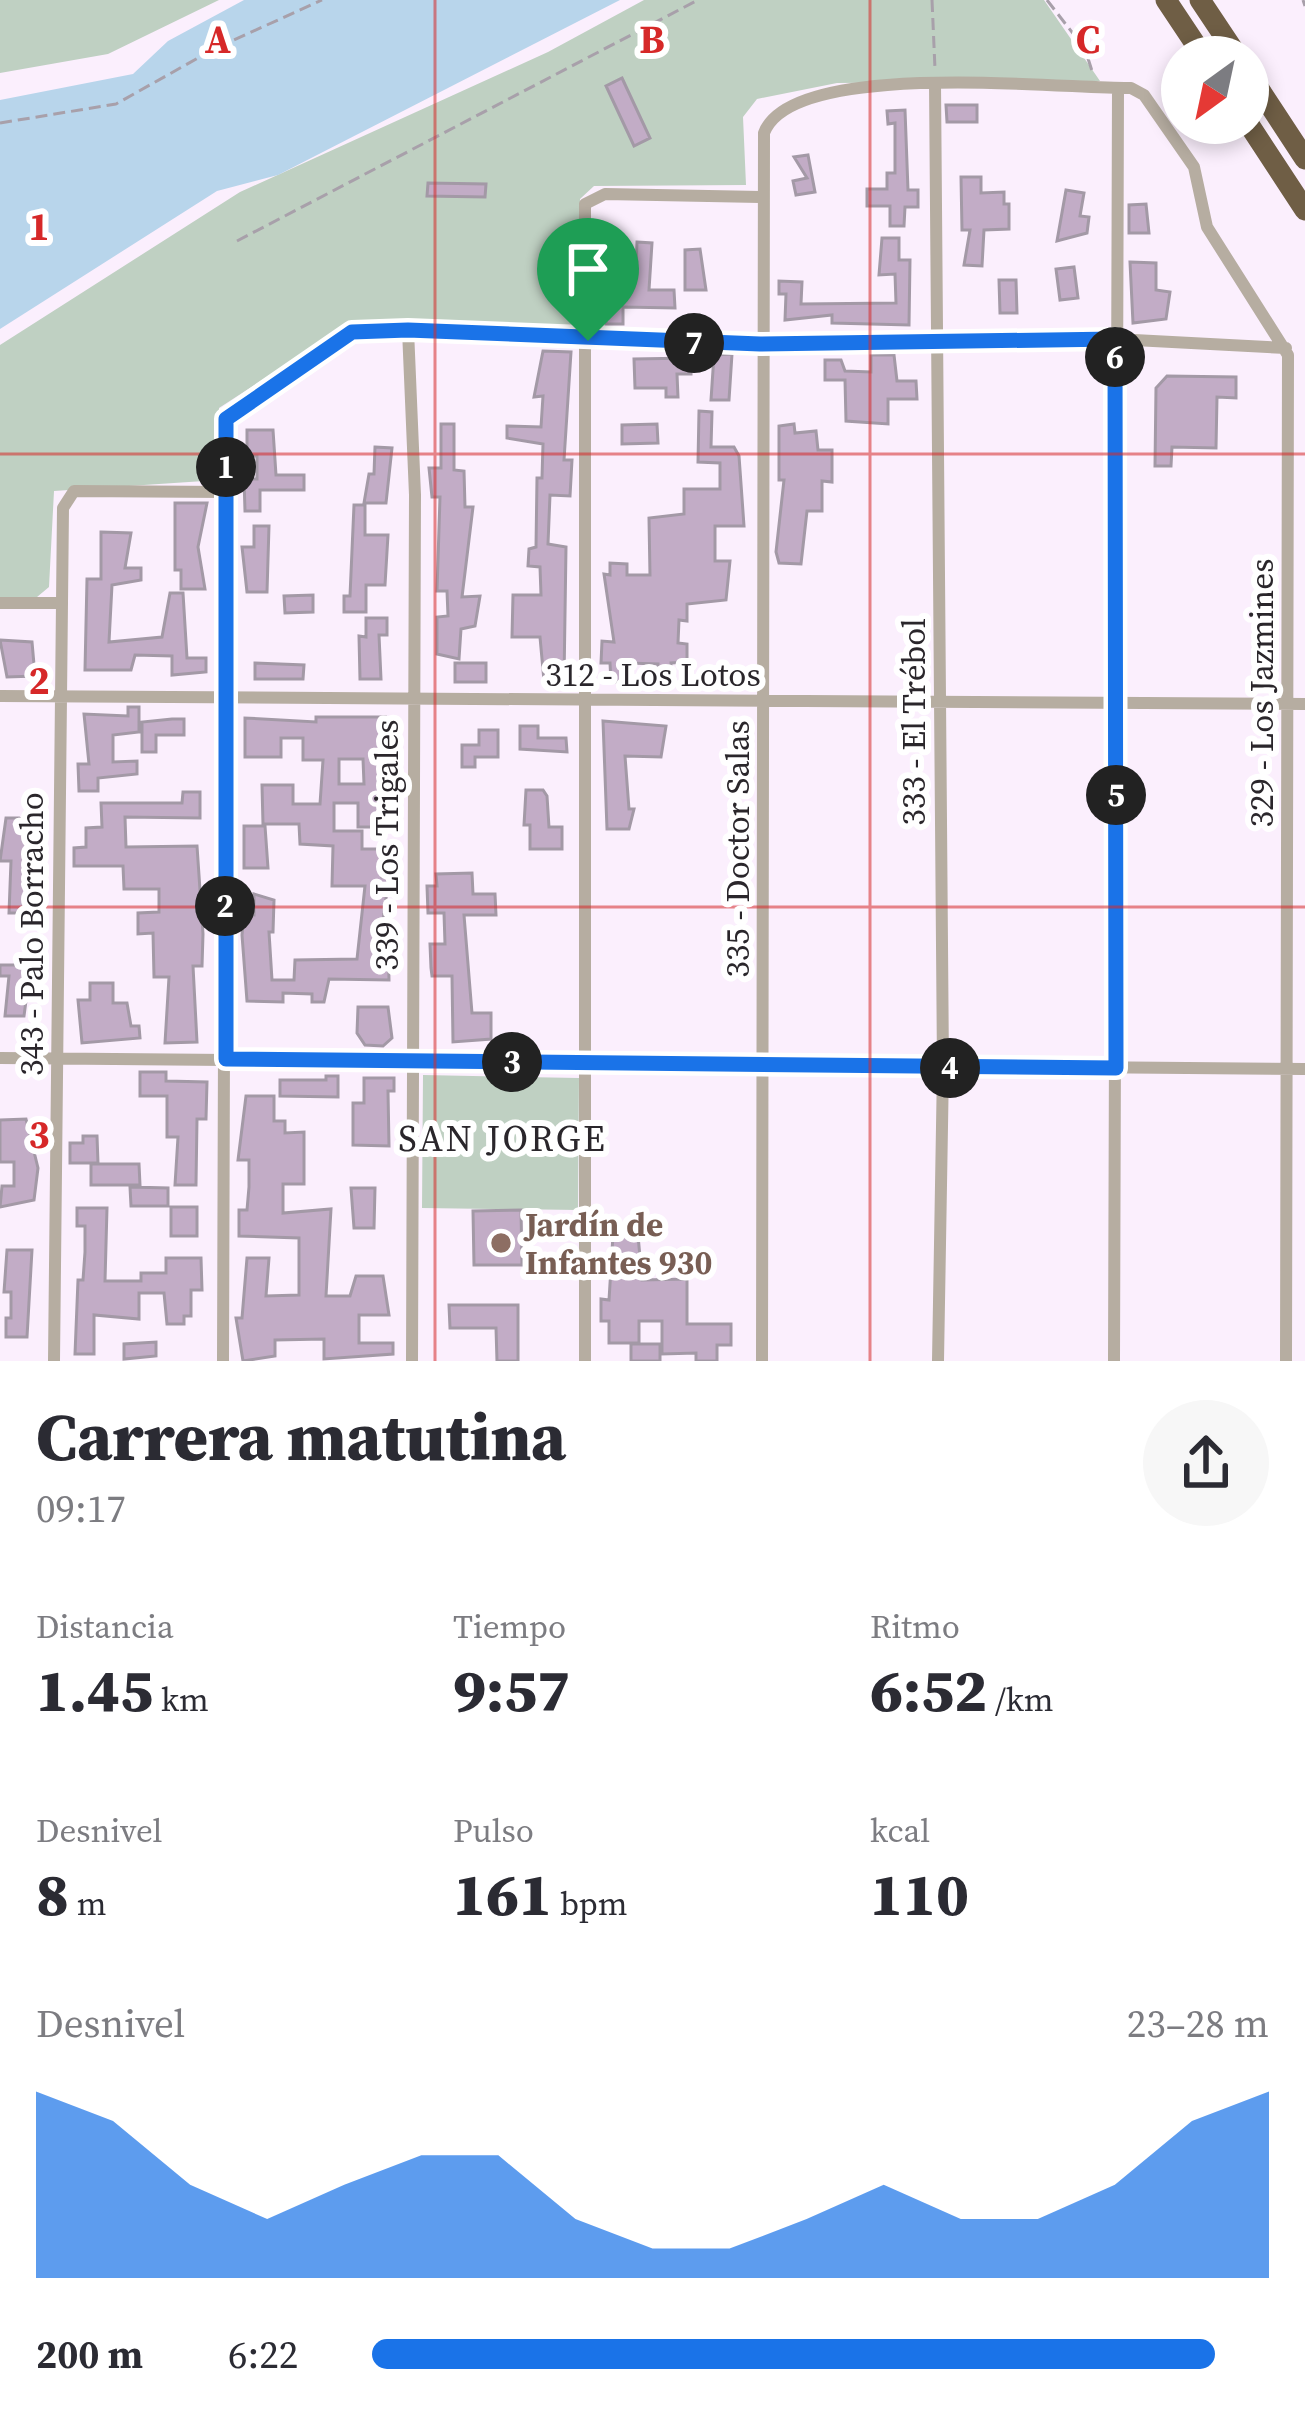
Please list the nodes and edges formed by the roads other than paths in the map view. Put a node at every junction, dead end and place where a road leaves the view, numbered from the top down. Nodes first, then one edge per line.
1 (1166, 0) edge
2 (1201, 0) edge
3 (1190, 36) edge
4 (1224, 36) edge
5 (935, 83) junction
6 (1118, 88) junction
7 (1269, 104) edge
8 (1262, 144) edge
9 (1305, 159) edge
10 (760, 197) junction
11 (1305, 210) edge
12 (408, 330) junction
13 (1115, 339) junction
14 (588, 341) junction
15 (938, 342) junction
16 (760, 344) junction
17 (1286, 347) junction
18 (226, 492) junction
19 (0, 603) edge
20 (62, 603) junction
21 (0, 696) edge
22 (59, 696) junction
23 (222, 697) junction
24 (413, 699) junction
25 (939, 700) junction
26 (587, 701) junction
27 (763, 701) junction
28 (1114, 702) junction
29 (1288, 704) junction
30 (1305, 704) edge
31 (0, 1058) edge
32 (57, 1058) junction
33 (226, 1059) junction
34 (413, 1059) junction
35 (587, 1064) junction
36 (766, 1066) junction
37 (943, 1068) junction
38 (1116, 1068) junction
39 (1285, 1069) junction
40 (1305, 1069) edge
41 (54, 1361) edge
42 (223, 1361) edge
43 (412, 1361) edge
44 (585, 1361) edge
45 (762, 1361) edge
46 (938, 1361) edge
47 (1114, 1361) edge
48 (1286, 1361) edge

1 - 3 highway
2 - 4 highway
5 - 6 street
5 - 10 street, 335 - Doctor Salas
5 - 15 street, 333 - El Trébol
6 - 13 street
6 - 17 street
7 - 9 highway
8 - 11 highway
10 - 14 street
10 - 16 street, 335 - Doctor Salas
12 - 14 street
12 - 18 street
12 - 24 street, 339 - Los Trigales
13 - 15 street
13 - 17 street
13 - 28 street
14 - 16 street
14 - 26 street
15 - 16 street
15 - 25 street, 333 - El Trébol
16 - 27 street, 335 - Doctor Salas
17 - 29 street, 329 - Los Jazmines
18 - 20 street, 343 - Palo Borracho
18 - 23 street
19 - 20 street
20 - 22 street, 343 - Palo Borracho
21 - 22 street, 312 - Los Lotos
22 - 23 street, 312 - Los Lotos
22 - 32 street, 343 - Palo Borracho
23 - 24 street, 312 - Los Lotos
23 - 33 street
24 - 26 street, 312 - Los Lotos
24 - 34 street, 339 - Los Trigales
25 - 27 street, 312 - Los Lotos
25 - 28 street, 312 - Los Lotos
25 - 37 street, 333 - El Trébol
26 - 27 street, 312 - Los Lotos
26 - 35 street
27 - 36 street, 335 - Doctor Salas
28 - 29 street, 312 - Los Lotos
28 - 38 street
29 - 30 street, 312 - Los Lotos
29 - 39 street, 329 - Los Jazmines
31 - 32 street
32 - 33 street
32 - 41 street, 343 - Palo Borracho
33 - 34 street
33 - 42 street
34 - 35 street
34 - 43 street, 339 - Los Trigales
35 - 36 street
35 - 44 street
36 - 37 street
36 - 45 street, 335 - Doctor Salas
37 - 38 street
37 - 46 street, 333 - El Trébol
38 - 39 street
38 - 47 street
39 - 40 street
39 - 48 street, 329 - Los Jazmines

